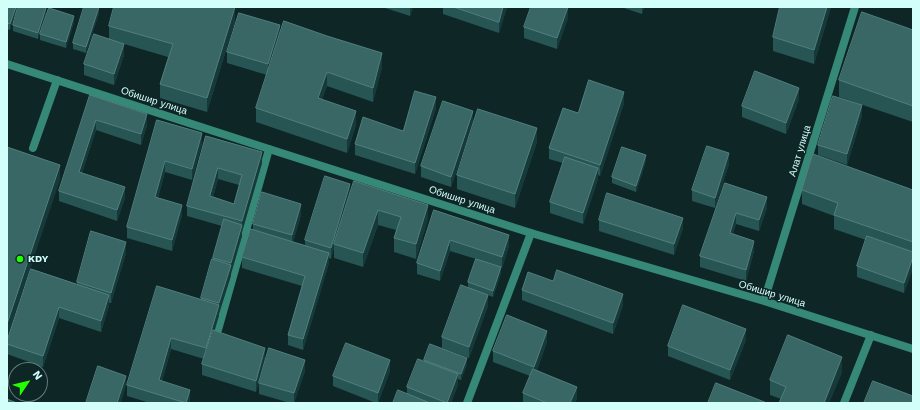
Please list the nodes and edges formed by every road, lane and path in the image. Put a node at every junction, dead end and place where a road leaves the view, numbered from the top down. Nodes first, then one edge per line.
1 (855, 7) edge
2 (7, 64) edge
3 (57, 80) junction
4 (33, 148) dead end
5 (269, 149) junction
6 (531, 233) junction
7 (764, 302) junction
8 (218, 330) edge
9 (871, 335) junction
10 (913, 349) edge
11 (467, 403) edge
12 (844, 403) edge

1 - 7 street, Алат улица
2 - 3 street, Обишир улица
3 - 4 street
3 - 5 street, Обишир улица
5 - 6 street, Обишир улица
5 - 8 street
6 - 7 street, Обишир улица
6 - 11 street
7 - 9 street, Обишир улица
9 - 10 street, Обишир улица
9 - 12 street

